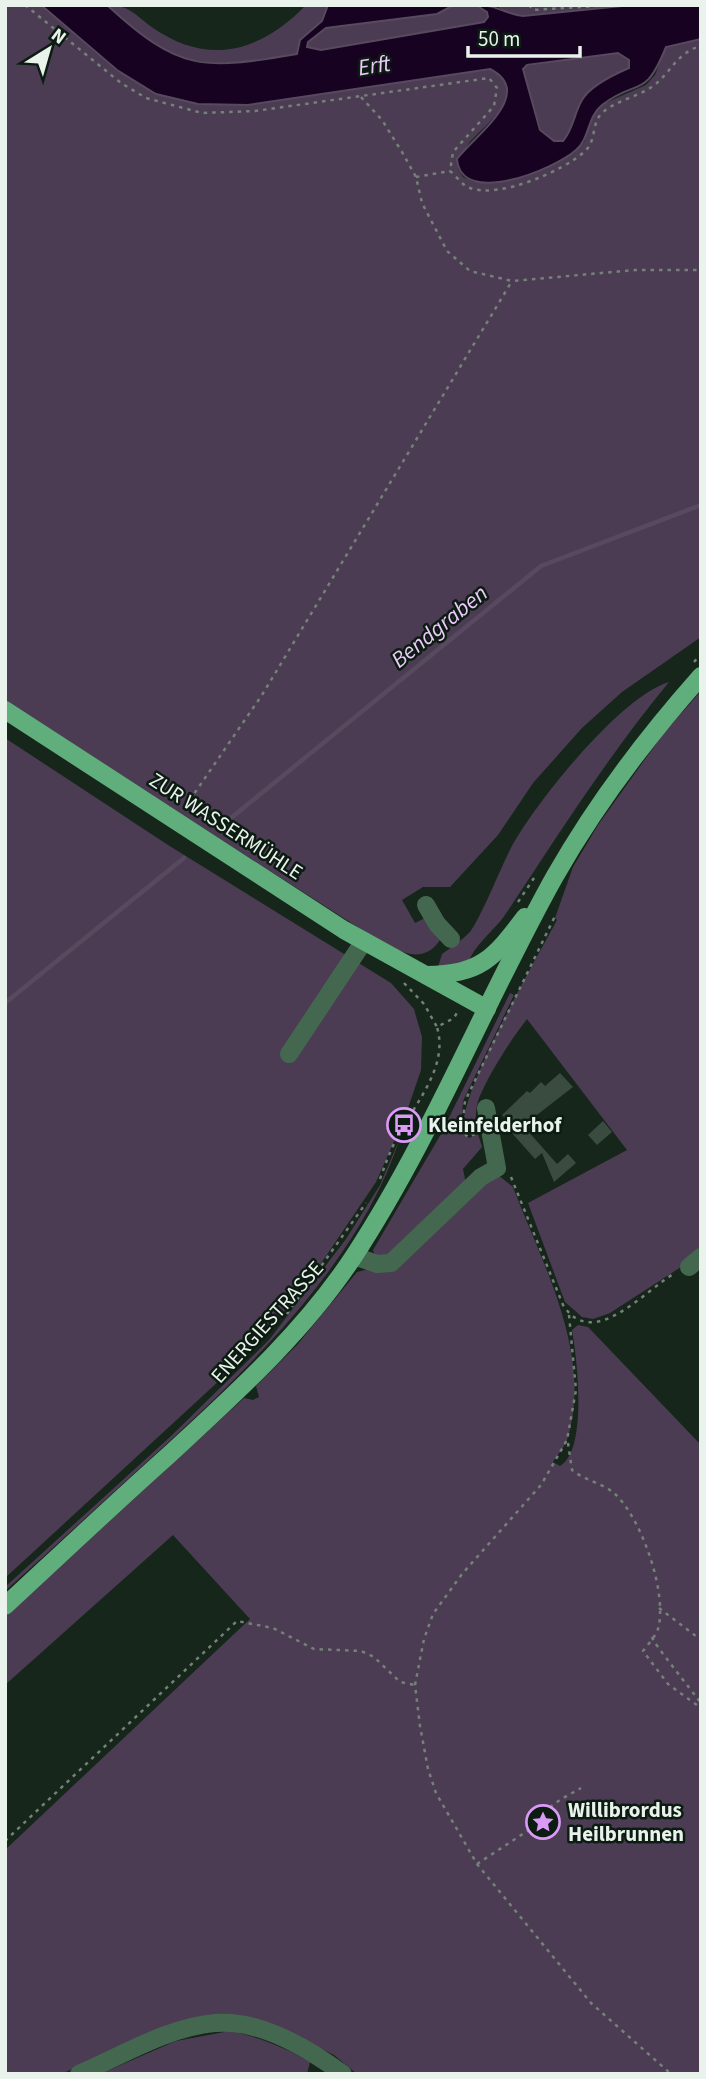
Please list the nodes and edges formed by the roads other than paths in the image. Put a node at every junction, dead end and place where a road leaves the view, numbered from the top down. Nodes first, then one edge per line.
1 (696, 670) edge
2 (5, 710) edge
3 (547, 874) junction
4 (426, 905) dead end
5 (452, 939) dead end
6 (364, 941) junction
7 (424, 975) junction
8 (487, 1009) junction
9 (289, 1054) dead end
10 (486, 1108) dead end
11 (354, 1256) junction
12 (5, 1606) edge
13 (79, 2074) edge
14 (343, 2074) edge

1 - 3 main road
2 - 6 main road, ZUR WASSERMÜHLE
3 - 7 main road
3 - 8 main road, ENERGIESTRASSE
4 - 5 street
6 - 7 main road, ZUR WASSERMÜHLE
6 - 9 street
7 - 8 main road, ZUR WASSERMÜHLE
8 - 11 main road, ENERGIESTRASSE
10 - 11 street
11 - 12 main road, ENERGIESTRASSE
13 - 14 street

